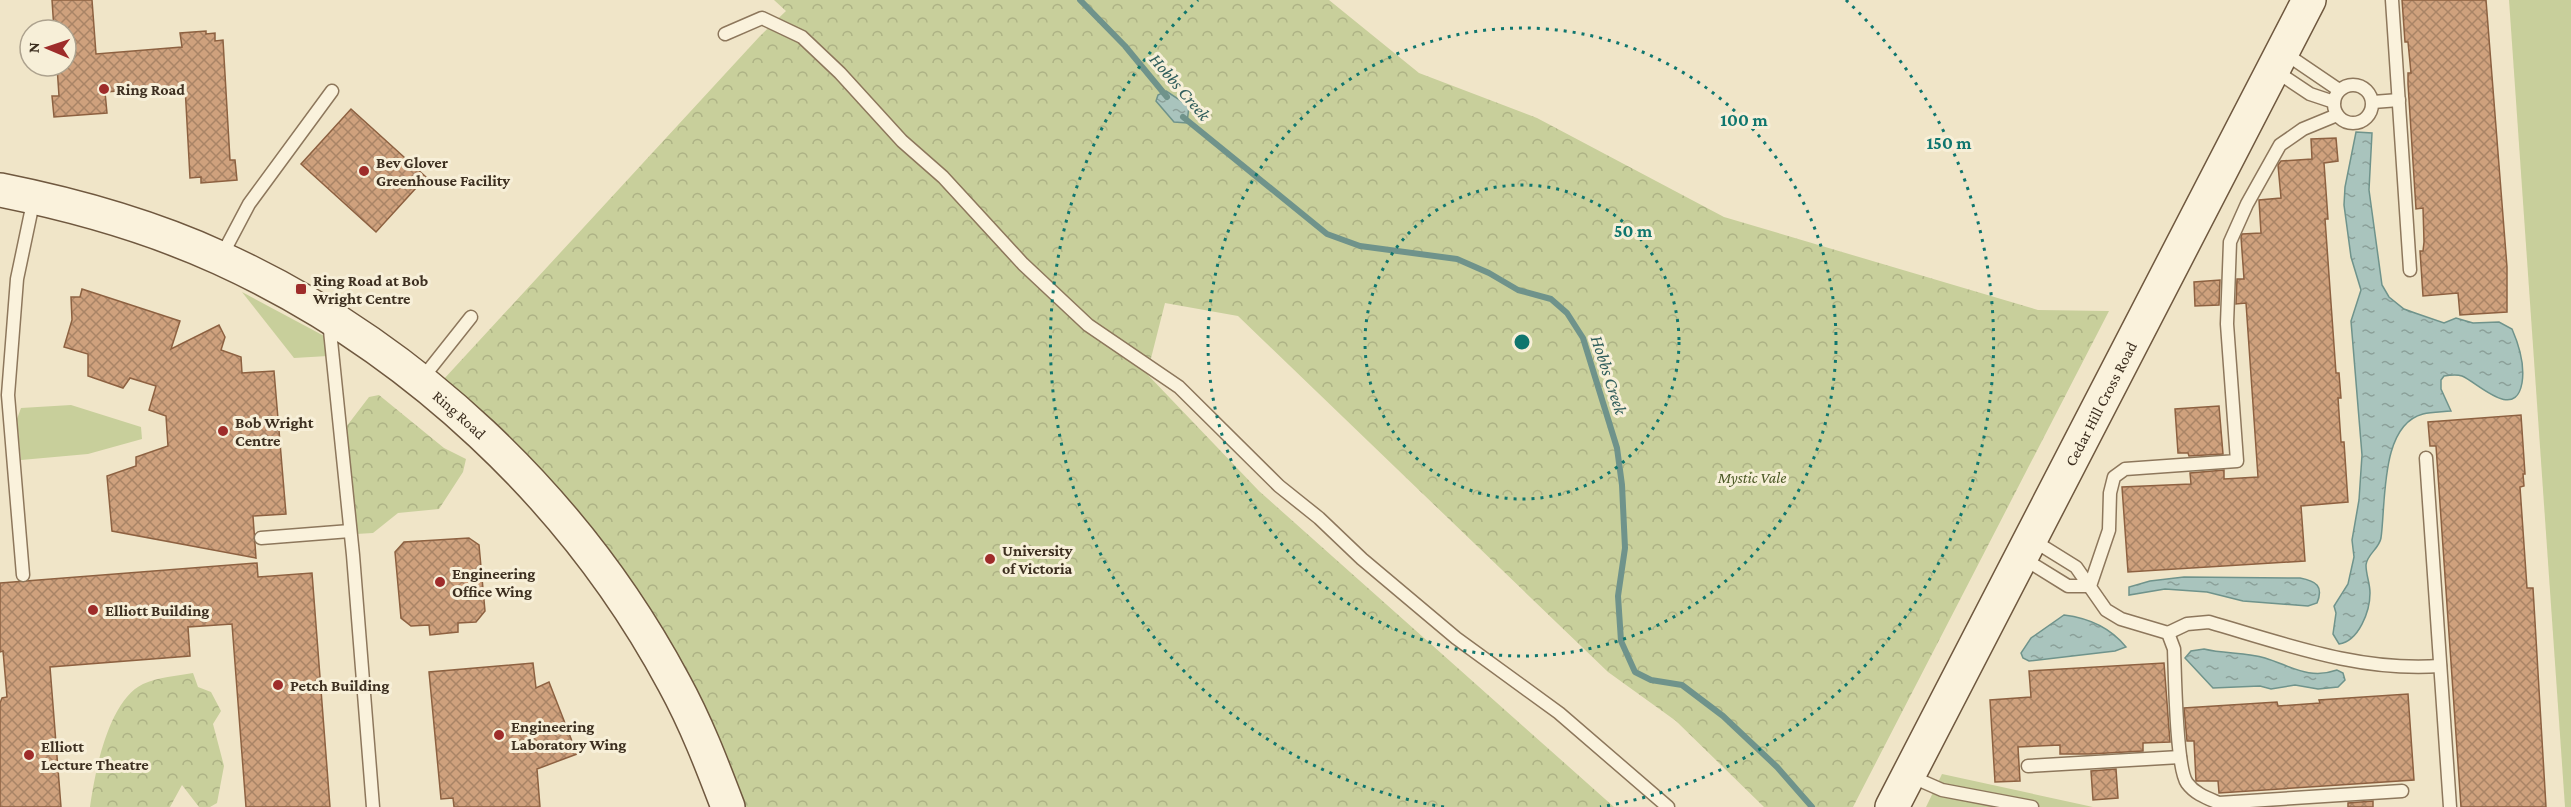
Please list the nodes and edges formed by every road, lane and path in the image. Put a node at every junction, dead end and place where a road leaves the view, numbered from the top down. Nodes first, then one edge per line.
1 (2308, 0) edge
2 (2392, 0) edge
3 (725, 34) dead end
4 (2278, 60) junction
5 (2339, 90) junction
6 (332, 91) dead end
7 (2399, 100) junction
8 (2334, 102) junction
9 (2373, 102) junction
10 (2337, 115) junction
11 (0, 190) edge
12 (34, 197) junction
13 (221, 258) junction
14 (2410, 270) dead end
15 (328, 316) junction
16 (471, 317) dead end
17 (420, 381) junction
18 (2426, 458) dead end
19 (350, 531) junction
20 (261, 538) dead end
21 (2025, 547) junction
22 (23, 575) dead end
23 (2090, 586) junction
24 (2168, 633) junction
25 (2440, 666) junction
26 (2180, 757) junction
27 (2028, 766) dead end
28 (1909, 776) junction
29 (2402, 791) dead end
30 (373, 807) edge
31 (728, 807) edge
32 (1668, 807) edge
33 (1892, 807) edge
34 (2032, 807) edge
35 (2450, 807) edge

1 - 4 street, Cedar Hill Cross Road
2 - 7 lane
3 - 32 lane
4 - 5 lane
4 - 8 lane
4 - 21 street, Cedar Hill Cross Road
5 - 8 lane
5 - 9 lane
6 - 13 lane
7 - 9 lane
7 - 14 lane
8 - 10 lane
9 - 10 lane
10 - 23 lane
11 - 12 street, Ring Road
12 - 13 street, Ring Road
12 - 22 lane
13 - 15 street, Ring Road
15 - 17 street, Ring Road
15 - 19 lane
16 - 17 lane
17 - 31 street, Ring Road
18 - 25 lane
19 - 20 lane
19 - 30 lane
21 - 23 lane
21 - 23 lane
21 - 28 street, Cedar Hill Cross Road
23 - 24 lane
24 - 25 lane
24 - 26 lane
25 - 35 lane
26 - 27 lane
26 - 29 lane
28 - 33 street, Cedar Hill Cross Road
28 - 34 lane

